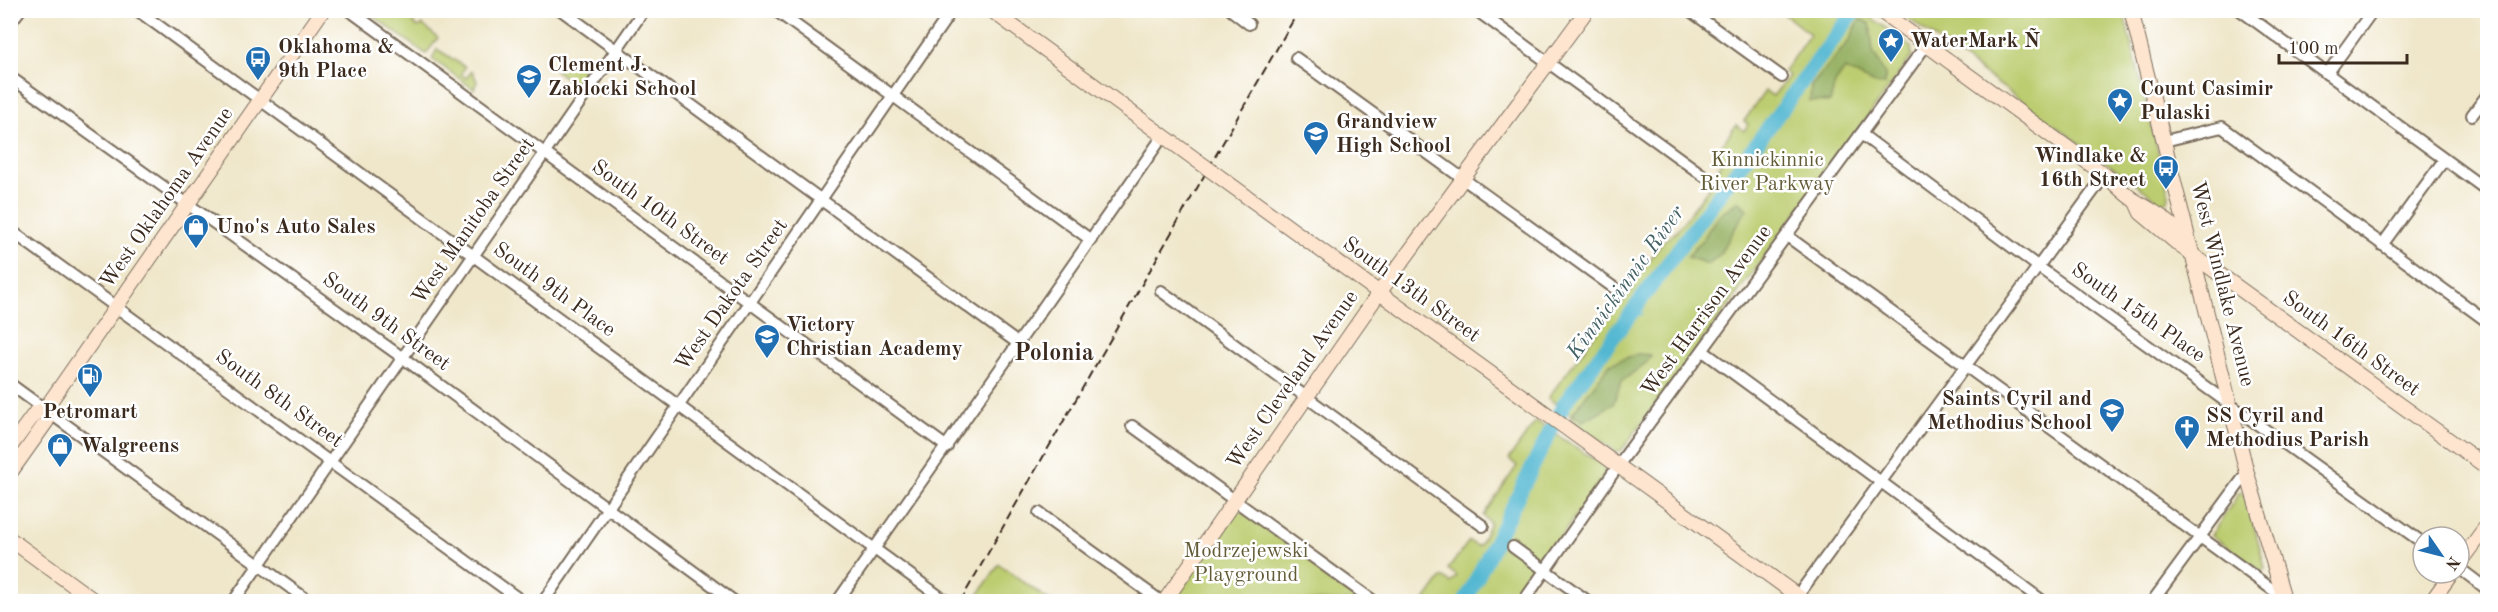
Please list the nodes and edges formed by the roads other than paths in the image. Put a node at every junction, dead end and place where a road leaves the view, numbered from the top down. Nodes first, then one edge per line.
1 (20, 10) edge
2 (137, 10) edge
3 (322, 10) edge
4 (349, 10) edge
5 (561, 10) edge
6 (644, 10) edge
7 (775, 10) edge
8 (952, 10) edge
9 (991, 10) edge
10 (1231, 10) edge
11 (1476, 10) edge
12 (1587, 10) edge
13 (1689, 10) edge
14 (1879, 10) edge
15 (2131, 10) edge
16 (2240, 10) edge
17 (2373, 10) edge
18 (10, 23) edge
19 (1249, 24) dead end
20 (1926, 45) junction
21 (616, 50) junction
22 (1296, 58) dead end
23 (1548, 63) junction
24 (2327, 74) junction
25 (10, 77) edge
26 (1782, 77) dead end
27 (2487, 94) edge
28 (892, 96) junction
29 (260, 100) junction
30 (2472, 115) dead end
31 (1861, 134) junction
32 (1163, 136) junction
33 (2164, 141) junction
34 (545, 153) junction
35 (2444, 160) junction
36 (2105, 175) junction
37 (1704, 176) dead end
38 (1463, 178) junction
39 (2487, 191) edge
40 (2177, 197) junction
41 (822, 198) junction
42 (188, 203) junction
43 (2142, 204) junction
44 (10, 230) edge
45 (1786, 236) junction
46 (1091, 240) junction
47 (2382, 245) junction
48 (2191, 253) junction
49 (473, 255) junction
50 (2037, 265) junction
51 (1617, 290) dead end
52 (1161, 291) dead end
53 (1379, 293) junction
54 (750, 303) junction
55 (117, 306) junction
56 (2487, 322) edge
57 (1018, 344) junction
58 (1703, 351) junction
59 (403, 358) junction
60 (1964, 366) junction
61 (10, 384) edge
62 (1306, 397) junction
63 (2231, 404) junction
64 (679, 406) junction
65 (45, 408) junction
66 (1132, 426) dead end
67 (10, 447) edge
68 (947, 447) junction
69 (331, 461) junction
70 (1618, 466) junction
71 (2487, 468) edge
72 (10, 473) edge
73 (2247, 473) junction
74 (1880, 481) junction
75 (1235, 500) junction
76 (608, 508) junction
77 (1039, 513) dead end
78 (2487, 524) edge
79 (1484, 526) dead end
80 (2411, 534) edge
81 (2200, 536) junction
82 (10, 539) edge
83 (2471, 546) edge
84 (1513, 547) dead end
85 (874, 550) junction
86 (259, 564) junction
87 (1545, 570) junction
88 (2471, 577) edge
89 (2443, 585) edge
90 (2487, 590) edge
91 (943, 599) edge
92 (1799, 599) edge
93 (2286, 600) edge
94 (96, 602) edge
95 (233, 602) edge
96 (310, 602) edge
97 (523, 602) edge
98 (543, 602) edge
99 (735, 602) edge
100 (837, 602) edge
101 (1163, 602) edge
102 (1375, 602) edge
103 (1523, 602) edge
104 (1589, 602) edge
105 (2044, 602) edge
106 (2152, 602) edge
107 (2431, 602) edge

1 - 18 street
2 - 29 street, South 9th Place
3 - 29 street, West Oklahoma Avenue
4 - 34 street, South 10th Street
5 - 21 street
6 - 21 street, West Manitoba Street
7 - 28 street
8 - 28 street, West Dakota Street
9 - 32 street, South 13th Street
10 - 19 street
11 - 23 street
12 - 23 street, West Cleveland Avenue
13 - 26 street
14 - 20 street, South 16th Street
15 - 33 street, West Windlake Avenue
16 - 24 street
17 - 24 street
20 - 31 street, West Harrison Avenue
20 - 36 street, South 16th Street
21 - 34 street, West Manitoba Street
21 - 41 street
22 - 38 street
23 - 37 street
23 - 38 street, West Cleveland Avenue
24 - 35 street
25 - 42 street, South 9th Street
27 - 30 street
28 - 41 street, West Dakota Street
28 - 46 street
29 - 42 street, West Oklahoma Avenue
29 - 49 street, South 9th Place
31 - 45 street, West Harrison Avenue
31 - 50 street, South 15th Place
32 - 46 street
32 - 53 street, South 13th Street, bridge
33 - 40 street, West Windlake Avenue
33 - 47 street
34 - 49 street, West Manitoba Street
34 - 54 street, South 10th Street
35 - 39 street
35 - 47 street
36 - 43 street, South 16th Street
36 - 50 street
38 - 51 street
38 - 53 street, West Cleveland Avenue
40 - 43 street
40 - 48 street, West Windlake Avenue
41 - 54 street, West Dakota Street
41 - 57 street
42 - 55 street, West Oklahoma Avenue
42 - 59 street, South 9th Street
43 - 48 street, South 16th Street
44 - 55 street, South 8th Street
45 - 58 street, West Harrison Avenue
45 - 60 street
46 - 57 street
47 - 56 street
48 - 63 street, West Windlake Avenue
48 - 71 street, South 16th Street
49 - 59 street, West Manitoba Street
49 - 64 street, South 9th Place
50 - 60 street
50 - 63 street, South 15th Place
52 - 62 street
53 - 62 street, West Cleveland Avenue
53 - 70 street, South 13th Street
54 - 64 street, West Dakota Street
54 - 68 street, South 10th Street
55 - 65 street, West Oklahoma Avenue
55 - 69 street, South 8th Street
57 - 68 street
58 - 70 street, West Harrison Avenue
58 - 74 street
59 - 69 street, West Manitoba Street
59 - 76 street, South 9th Street
60 - 74 street
60 - 81 street
61 - 65 street
62 - 75 street, West Cleveland Avenue
62 - 79 street
63 - 73 street, West Windlake Avenue
63 - 80 street, South 15th Place
64 - 76 street, West Dakota Street
64 - 85 street, South 9th Place
65 - 67 street, West Oklahoma Avenue
65 - 72 street, West Oklahoma Avenue
65 - 86 street
66 - 75 street
68 - 85 street
69 - 86 street, West Manitoba Street
69 - 97 street, South 8th Street
70 - 87 street, West Harrison Avenue
70 - 92 street, South 13th Street
73 - 81 street
73 - 93 street, West Windlake Avenue
74 - 92 street
74 - 105 street
75 - 101 street, West Cleveland Avenue
75 - 102 street
76 - 98 street, West Dakota Street
76 - 99 street, South 9th Street
77 - 101 street
78 - 83 street
81 - 93 street
81 - 106 street
82 - 94 street
84 - 87 street
85 - 91 street, South 9th Place
85 - 100 street
86 - 95 street, West Manitoba Street
86 - 96 street
87 - 103 street, West Harrison Avenue
87 - 104 street
88 - 90 street
89 - 107 street

